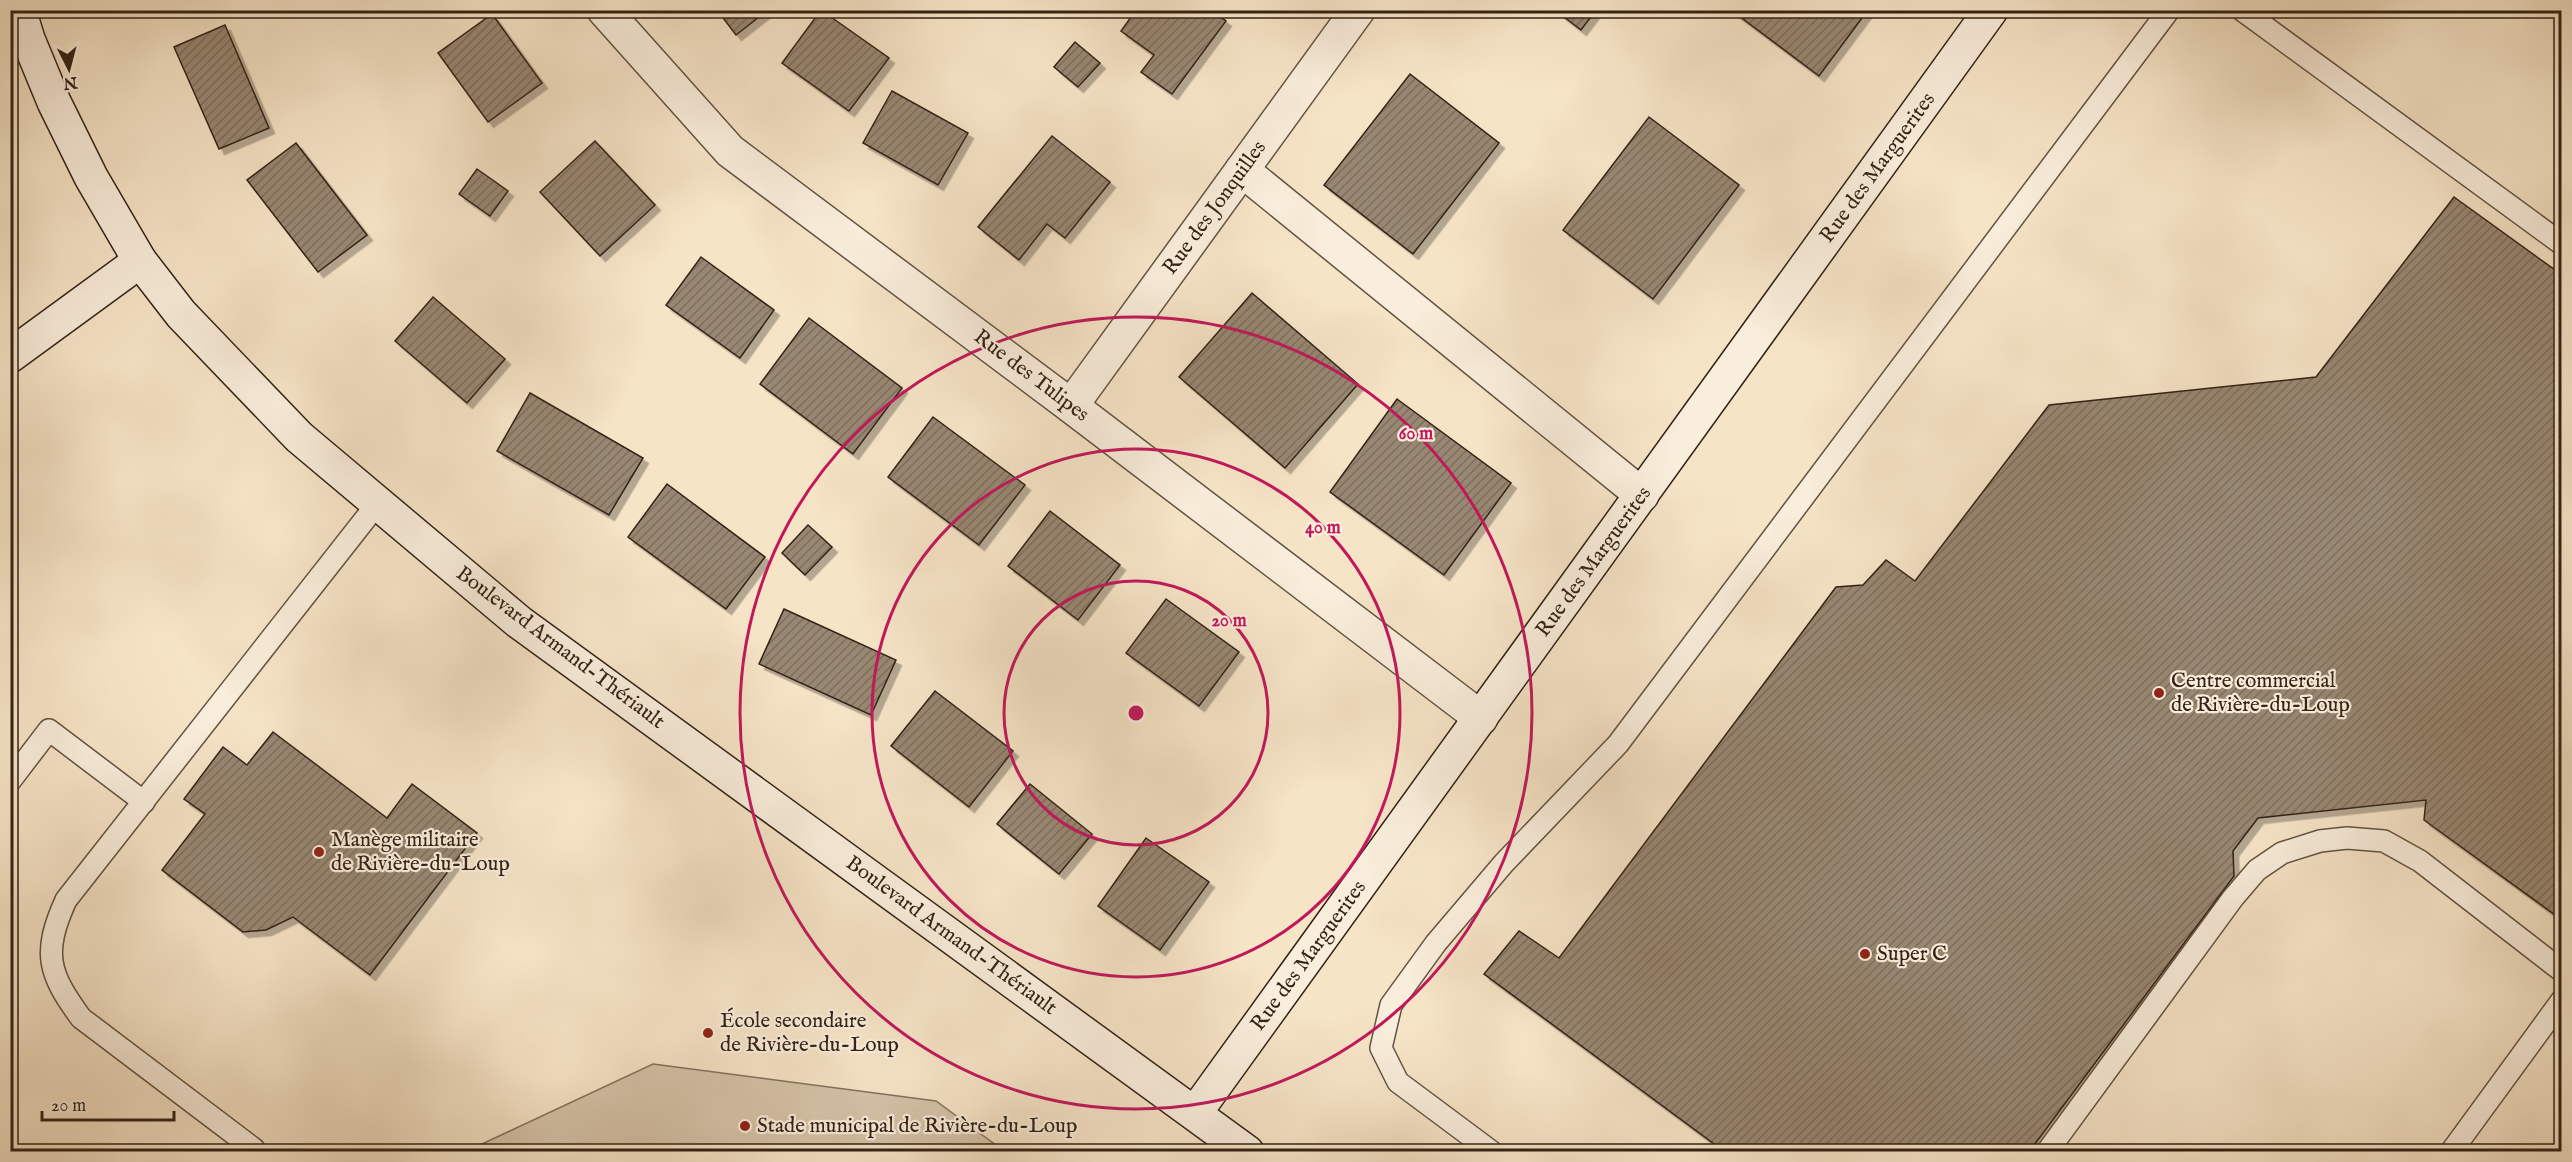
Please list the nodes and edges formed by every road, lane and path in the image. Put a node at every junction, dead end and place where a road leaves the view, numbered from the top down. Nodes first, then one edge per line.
1 (19, 10) edge
2 (604, 10) edge
3 (1358, 10) edge
4 (1991, 10) edge
5 (2169, 10) edge
6 (2242, 10) edge
7 (1242, 170) junction
8 (2562, 244) edge
9 (140, 261) junction
10 (10, 356) edge
11 (1071, 406) junction
12 (1642, 495) junction
13 (377, 504) junction
14 (1481, 718) junction
15 (10, 781) edge
16 (144, 802) junction
17 (2562, 971) edge
18 (2562, 1000) edge
19 (1196, 1113) junction
20 (254, 1149) dead end
21 (1247, 1152) edge
22 (1492, 1152) edge
23 (2047, 1152) edge
24 (2451, 1152) edge

1 - 9 street, Boulevard Armand-Thériault
2 - 11 street, Rue des Tulipes
3 - 7 street, Rue des Jonquilles
4 - 12 street, Rue des Marguerites
5 - 22 lane
6 - 8 lane
7 - 11 street, Rue des Jonquilles
7 - 12 street
9 - 10 street
9 - 13 street, Boulevard Armand-Thériault
11 - 14 street, Rue des Tulipes
12 - 14 street, Rue des Marguerites
13 - 16 lane
13 - 19 street, Boulevard Armand-Thériault
14 - 19 street, Rue des Marguerites
15 - 16 lane
16 - 20 lane
17 - 23 lane
18 - 24 lane
19 - 21 street, Boulevard Armand-Thériault

